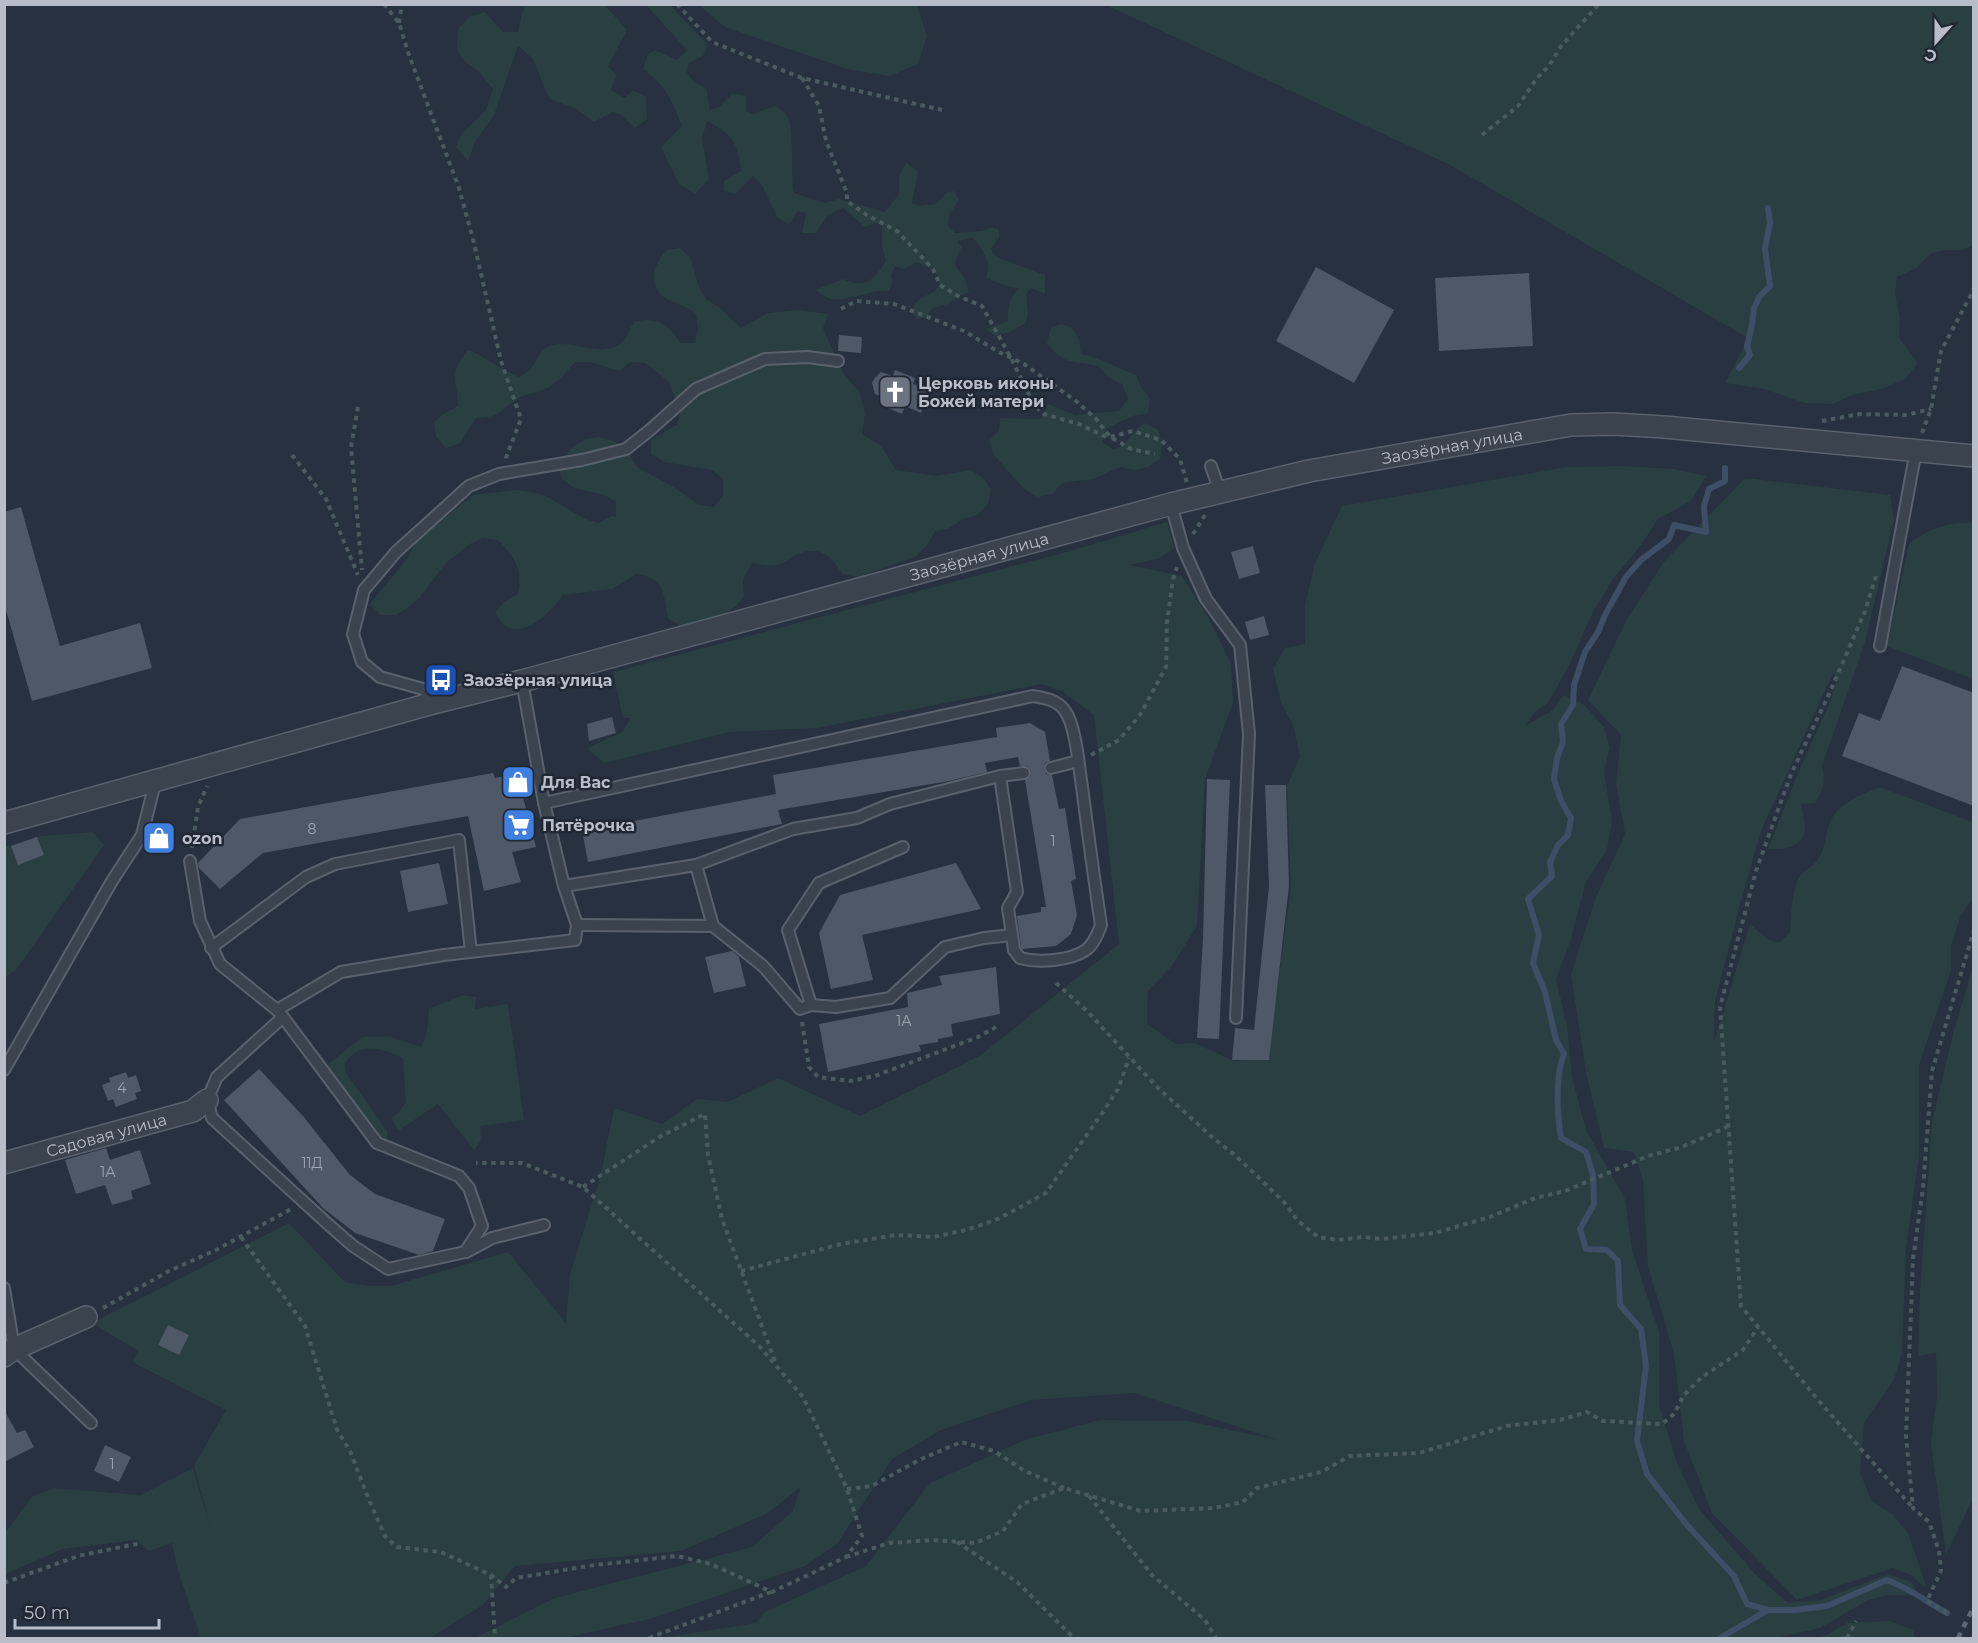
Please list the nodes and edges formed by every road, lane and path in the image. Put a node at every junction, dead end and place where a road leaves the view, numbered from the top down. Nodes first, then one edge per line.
1 (384, 4) edge
2 (402, 4) edge
3 (677, 4) edge
4 (1599, 4) edge
5 (399, 23) junction
6 (802, 78) junction
7 (942, 110) dead end
8 (1482, 135) dead end
9 (1974, 289) edge
10 (842, 309) dead end
11 (1011, 358) junction
12 (838, 361) dead end
13 (358, 407) dead end
14 (1817, 422) dead end
15 (1110, 437) junction
16 (1916, 450) junction
17 (1155, 454) dead end
18 (292, 455) dead end
19 (1974, 456) edge
20 (1211, 466) dead end
21 (499, 474) junction
22 (1220, 492) junction
23 (1171, 504) junction
24 (1200, 505) junction
25 (1183, 548) junction
26 (1878, 572) dead end
27 (364, 590) junction
28 (1880, 646) dead end
29 (522, 681) junction
30 (437, 702) junction
31 (1078, 761) junction
32 (214, 764) junction
33 (1051, 768) dead end
34 (1024, 773) dead end
35 (1000, 776) junction
36 (152, 782) junction
37 (544, 804) junction
38 (4, 823) edge
39 (903, 847) dead end
40 (190, 861) joint
41 (696, 865) junction
42 (564, 886) junction
43 (577, 925) junction
44 (713, 926) junction
45 (1974, 930) edge
46 (1011, 935) junction
47 (211, 948) junction
48 (471, 952) junction
49 (1056, 983) dead end
50 (812, 1005) junction
51 (800, 1009) junction
52 (280, 1014) junction
53 (1236, 1018) dead end
54 (996, 1027) dead end
55 (1130, 1058) junction
56 (4, 1070) edge
57 (207, 1100) junction
58 (1727, 1127) junction
59 (4, 1163) edge
60 (476, 1163) dead end
61 (583, 1187) junction
62 (304, 1202) junction
63 (544, 1225) dead end
64 (241, 1237) junction
65 (465, 1252) junction
66 (741, 1270) junction
67 (4, 1288) edge
68 (86, 1317) joint
69 (1758, 1327) junction
70 (9, 1352) edge
71 (778, 1368) junction
72 (91, 1424) dead end
73 (1064, 1488) junction
74 (847, 1489) junction
75 (1088, 1496) junction
76 (1913, 1508) junction
77 (956, 1542) junction
78 (141, 1543) dead end
79 (846, 1557) junction
80 (491, 1575) junction
81 (4, 1583) edge
82 (772, 1592) junction
83 (1947, 1613) dead end
84 (1856, 1621) dead end
85 (495, 1638) edge
86 (649, 1638) edge
87 (1074, 1638) edge
88 (1216, 1638) edge
89 (1847, 1638) edge

1 - 5 path
2 - 5 path
3 - 6 path
4 - 8 path
5 - 21 path
6 - 7 path
6 - 11 path
9 - 14 path
10 - 11 path
11 - 15 path
11 - 15 path
12 - 21 lane
13 - 27 path
15 - 17 path
15 - 24 path
16 - 19 street, Заозёрная улица
16 - 22 street, Заозёрная улица
16 - 28 lane
18 - 27 path
20 - 22 lane
21 - 27 lane
22 - 24 street, Заозёрная улица
23 - 24 street, Заозёрная улица
23 - 25 lane
23 - 29 street, Заозёрная улица
24 - 25 path
25 - 31 path
25 - 53 lane
26 - 58 path
27 - 30 lane
29 - 30 street, Заозёрная улица
29 - 37 lane
30 - 32 street, Заозёрная улица
31 - 33 lane
31 - 37 lane
31 - 46 lane
32 - 36 street, Заозёрная улица
32 - 40 path
34 - 35 lane
35 - 41 lane
35 - 46 lane
36 - 38 street, Заозёрная улица
36 - 56 lane
37 - 42 lane
39 - 50 lane
40 - 47 lane
41 - 42 lane
41 - 44 lane
42 - 43 lane
43 - 44 lane
43 - 48 lane
44 - 51 lane
45 - 76 path
46 - 50 lane
47 - 48 lane
47 - 52 lane
48 - 52 lane
49 - 55 path
50 - 51 lane
51 - 54 path
52 - 57 lane
52 - 65 lane
55 - 58 path
55 - 66 path
57 - 59 street, Садовая улица
57 - 62 lane
58 - 69 path
60 - 61 path
61 - 66 path
61 - 71 path
62 - 64 path
62 - 65 lane
63 - 65 lane
64 - 68 path
64 - 80 path
66 - 71 path
67 - 70 lane
68 - 70 street
69 - 75 path
69 - 76 path
70 - 72 lane
71 - 74 path
73 - 74 path
73 - 75 path
73 - 77 path
74 - 79 path
75 - 88 path
76 - 83 path
77 - 79 path
77 - 87 path
78 - 81 path
79 - 82 path
80 - 82 path
80 - 85 path
82 - 86 path
84 - 89 path

